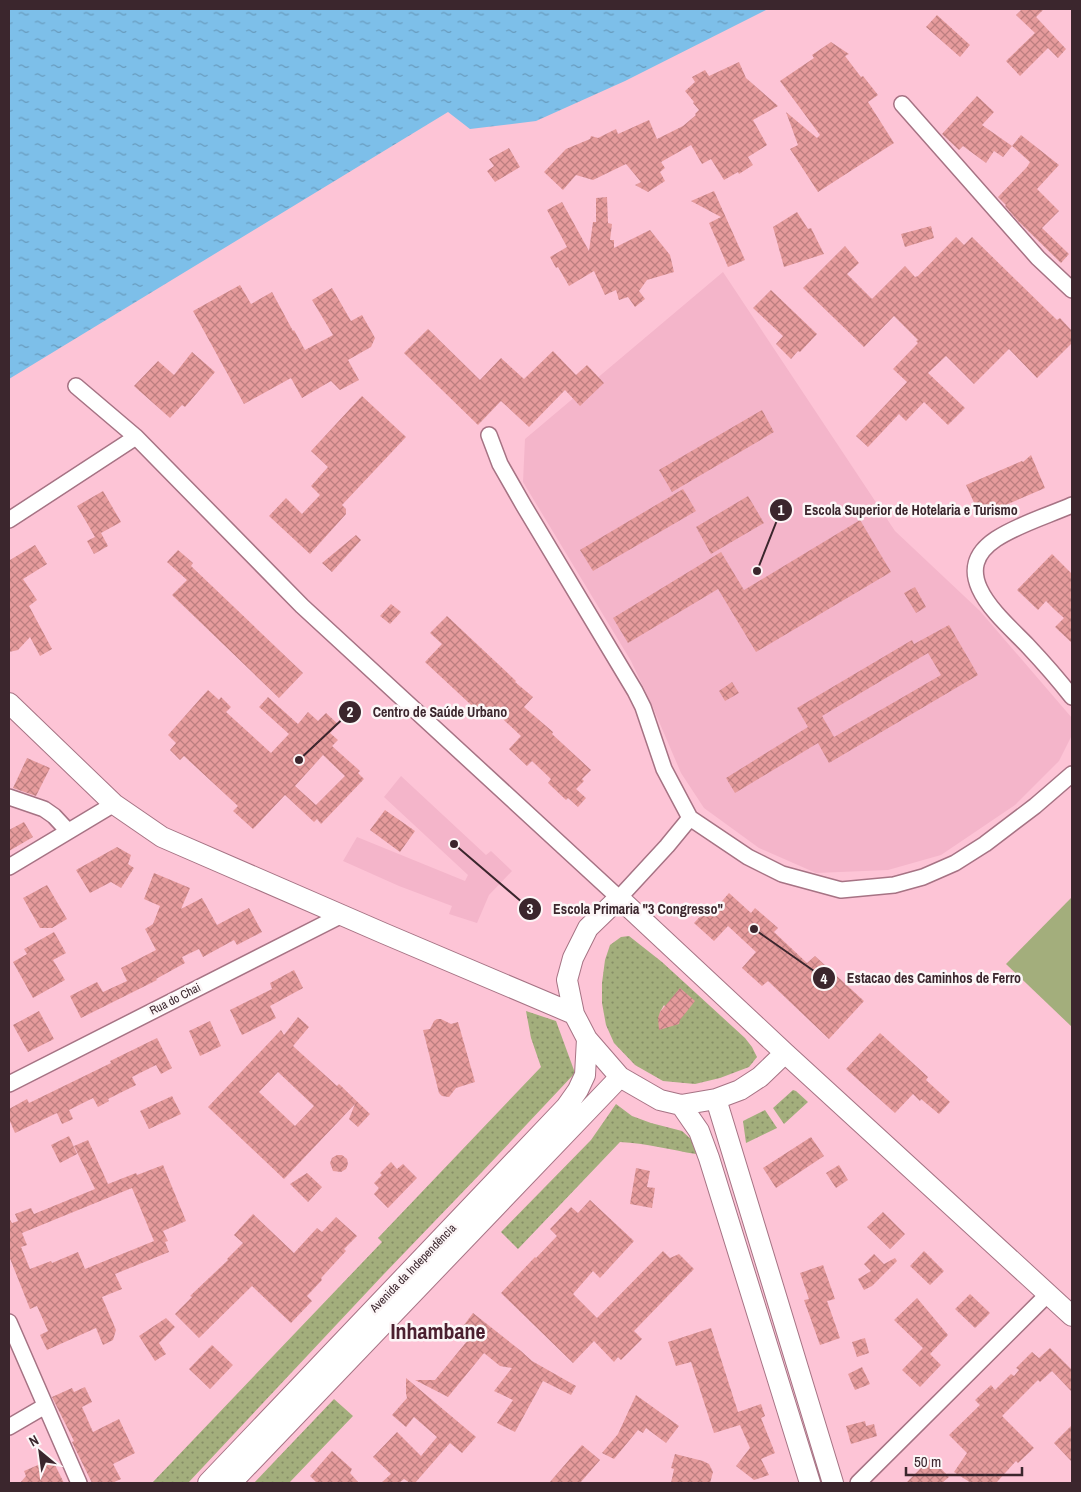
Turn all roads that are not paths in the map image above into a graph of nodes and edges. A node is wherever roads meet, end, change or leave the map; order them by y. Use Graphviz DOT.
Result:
graph roads {
  1 [pos="902,104"];
  2 [pos="1072,290"];
  3 [pos="76,386"];
  4 [pos="489,435"];
  5 [pos="136,437"];
  6 [pos="1072,505"];
  7 [pos="9,520"];
  8 [pos="1072,697"];
  9 [pos="9,703"];
  10 [pos="1072,774"];
  11 [pos="9,798"];
  12 [pos="114,804"];
  13 [pos="690,818"];
  14 [pos="68,831"];
  15 [pos="9,867"];
  16 [pos="619,898"];
  17 [pos="342,915"];
  18 [pos="574,1014"];
  19 [pos="587,1039"];
  20 [pos="785,1053"];
  21 [pos="620,1076"];
  22 [pos="9,1084"];
  23 [pos="716,1099"];
  24 [pos="681,1104"];
  25 [pos="1048,1294"];
  26 [pos="1072,1316"];
  27 [pos="9,1322"];
  28 [pos="45,1406"];
  29 [pos="9,1427"];
  30 [pos="79,1483"];
  31 [pos="208,1483"];
  32 [pos="231,1483"];
  33 [pos="810,1483"];
  34 [pos="833,1483"];
  35 [pos="858,1483"];
  1 -- 2 [label="street"];
  3 -- 5 [label="street"];
  4 -- 13 [label="street"];
  5 -- 7 [label="street"];
  5 -- 16 [label="street"];
  6 -- 8 [label="street"];
  9 -- 12 [label="main road"];
  10 -- 13 [label="street"];
  11 -- 14 [label="street"];
  12 -- 14 [label="street"];
  12 -- 17 [label="main road"];
  13 -- 16 [label="street"];
  14 -- 15 [label="street"];
  16 -- 18 [label="main road"];
  16 -- 20 [label="main road"];
  17 -- 18 [label="main road"];
  17 -- 22 [label="street, Rua do Chai"];
  18 -- 19 [label="main road"];
  19 -- 21 [label="main road"];
  19 -- 31 [label="main road, Avenida da Independência"];
  20 -- 23 [label="main road"];
  20 -- 25 [label="main road"];
  21 -- 24 [label="main road"];
  21 -- 32 [label="main road, Avenida da Independência"];
  23 -- 24 [label="main road"];
  23 -- 34 [label="main road"];
  24 -- 33 [label="main road"];
  25 -- 26 [label="main road"];
  25 -- 35 [label="street"];
  27 -- 28 [label="street"];
  28 -- 29 [label="street"];
  28 -- 30 [label="street"];
}
